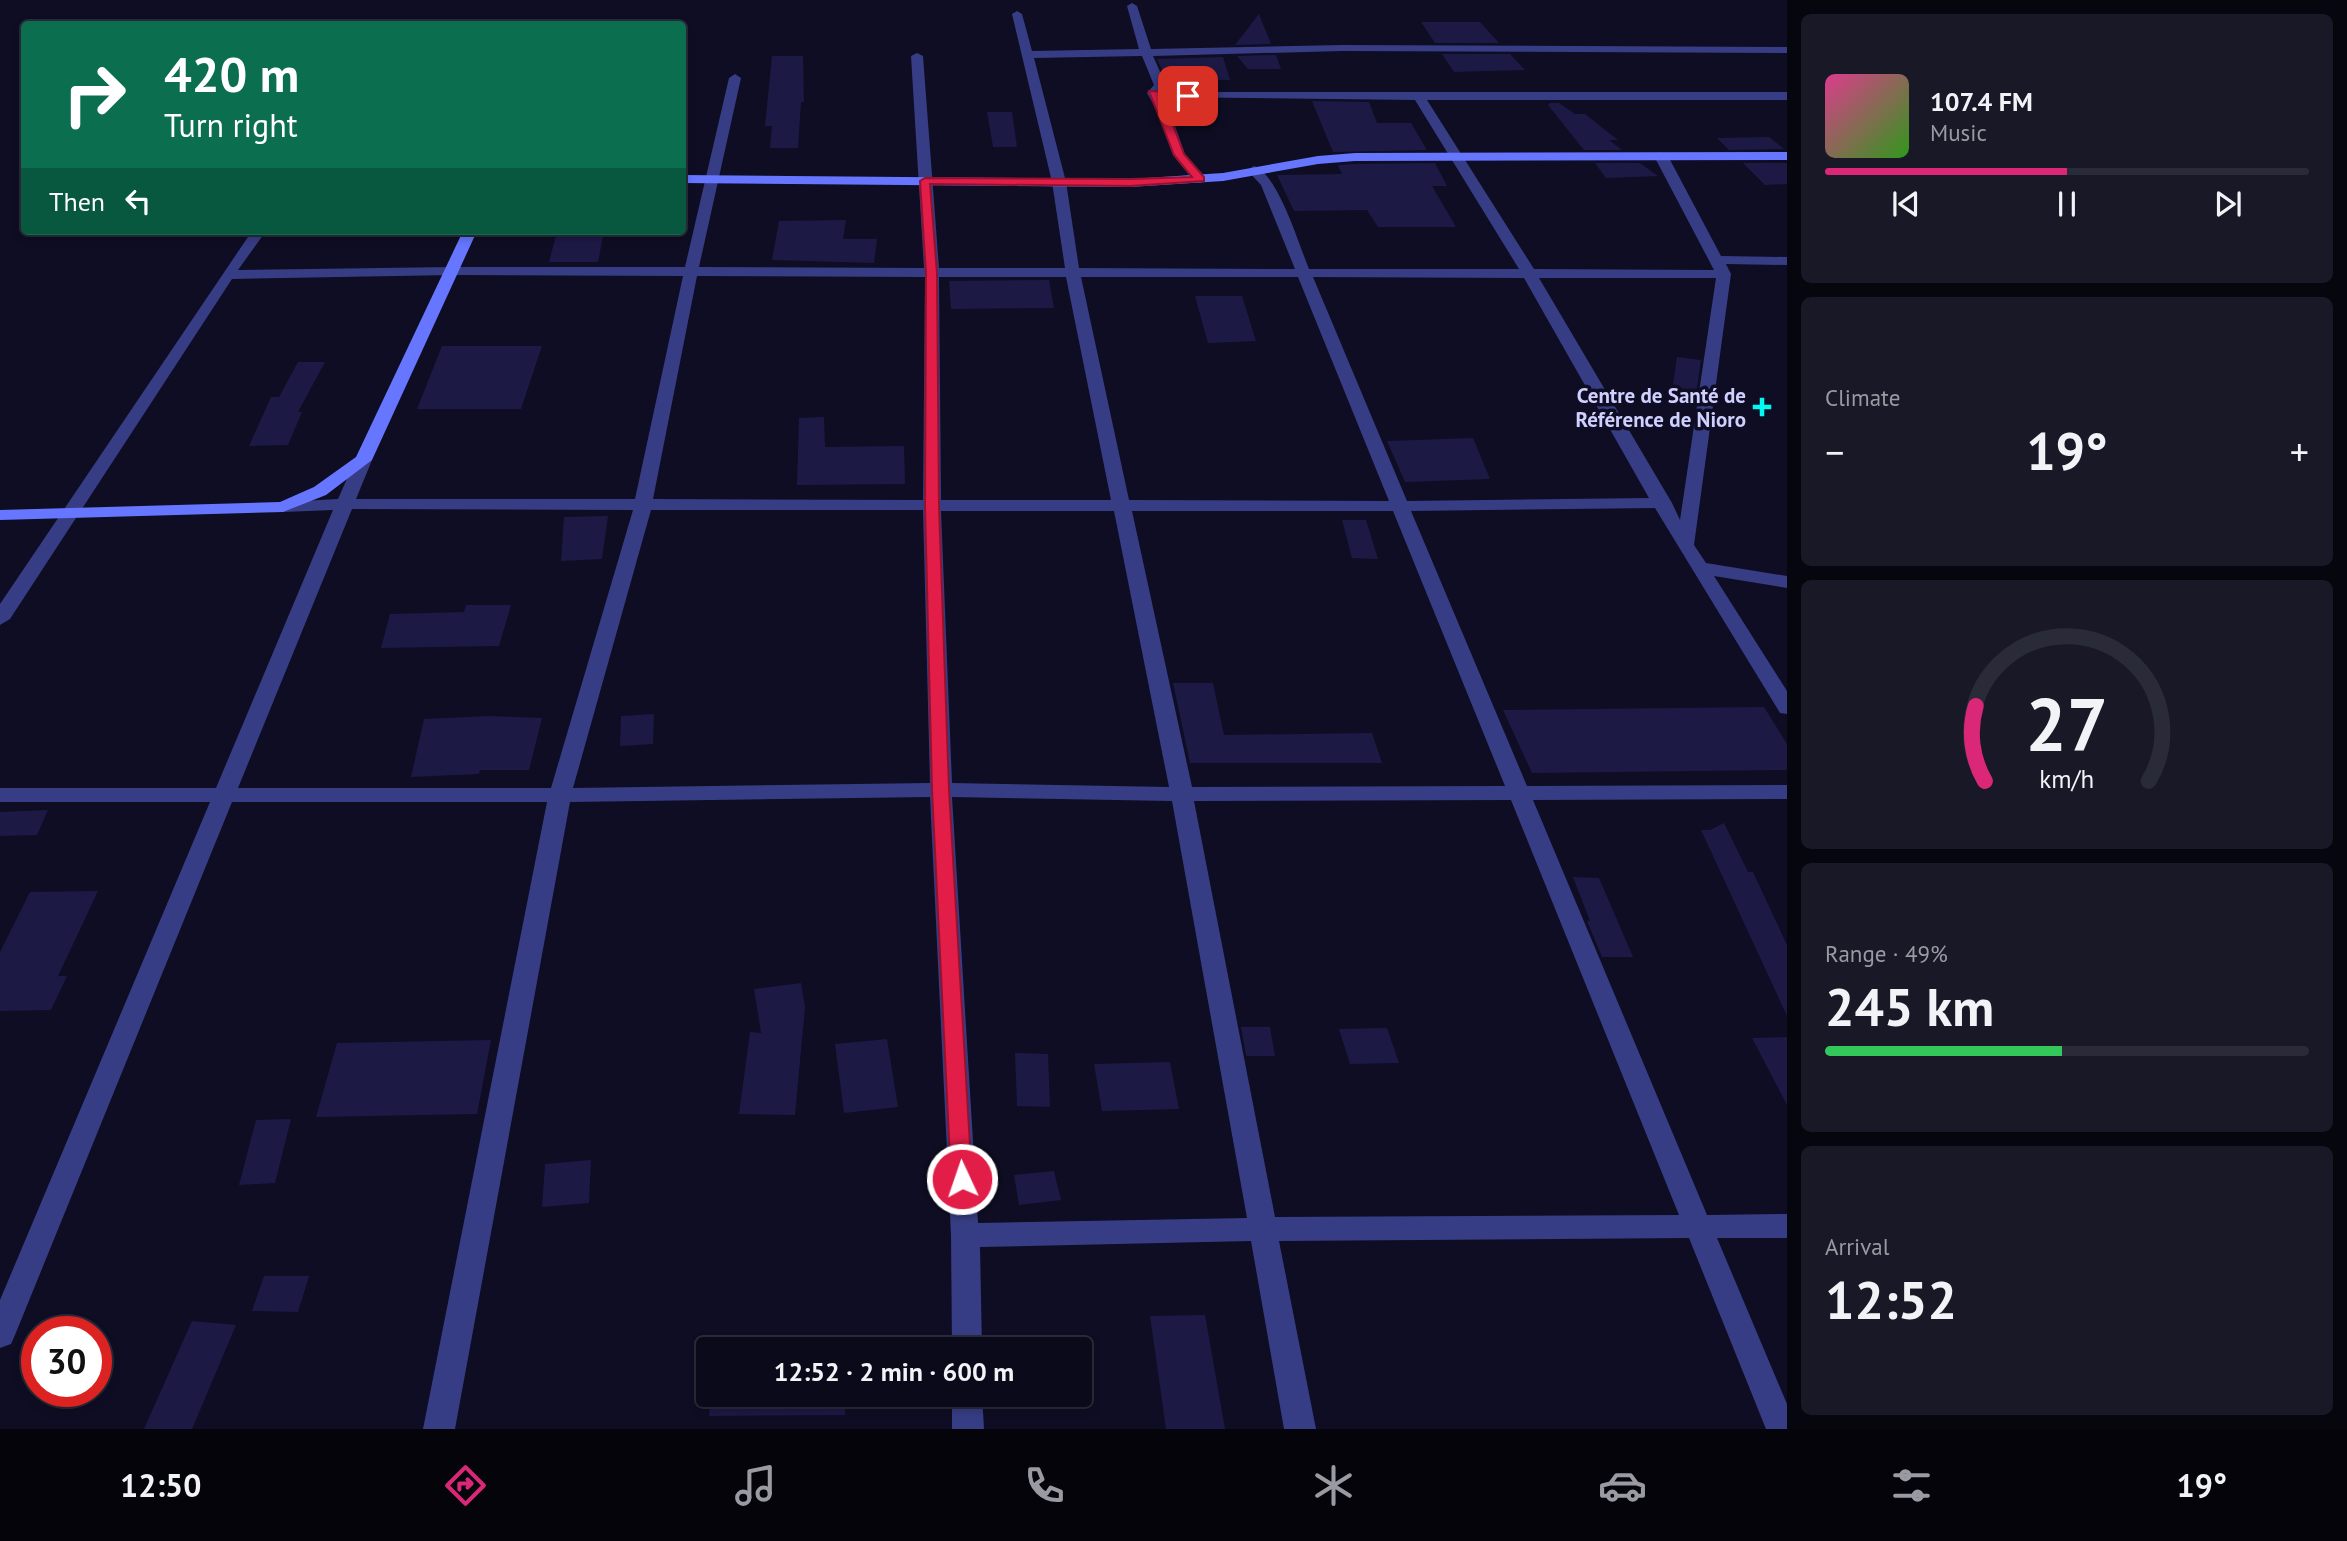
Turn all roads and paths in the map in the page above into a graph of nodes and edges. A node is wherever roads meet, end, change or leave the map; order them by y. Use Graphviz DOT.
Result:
graph roads {
  1 [pos="1132,6"];
  2 [pos="1017,14"];
  3 [pos="1787,50"];
  4 [pos="1146,52"];
  5 [pos="1027,55"];
  6 [pos="917,56"];
  7 [pos="735,78"];
  8 [pos="1153,93"];
  9 [pos="1787,96"];
  10 [pos="1419,97"];
  11 [pos="1661,156"];
  12 [pos="1787,156"];
  13 [pos="1457,157"];
  14 [pos="1254,170"];
  15 [pos="686,179"];
  16 [pos="710,179"];
  17 [pos="1200,179"];
  18 [pos="925,181"];
  19 [pos="1059,182"];
  20 [pos="256,235"];
  21 [pos="468,235"];
  22 [pos="1787,261"];
  23 [pos="1721,267"];
  24 [pos="452,271"];
  25 [pos="693,272"];
  26 [pos="932,273"];
  27 [pos="1073,274"];
  28 [pos="1304,274"];
  29 [pos="227,275"];
  30 [pos="1530,275"];
  31 [pos="363,460"];
  32 [pos="1663,503"];
  33 [pos="343,505"];
  34 [pos="643,506"];
  35 [pos="932,506"];
  36 [pos="1123,506"];
  37 [pos="1400,506"];
  38 [pos="283,507"];
  39 [pos="68,514"];
  40 [pos="0,515"];
  41 [pos="1685,545"];
  42 [pos="1700,568"];
  43 [pos="1787,582"];
  44 [pos="0,619"];
  45 [pos="1787,708"];
  46 [pos="941,790"];
  47 [pos="1787,792"];
  48 [pos="1519,793"];
  49 [pos="1182,794"];
  50 [pos="0,795"];
  51 [pos="222,795"];
  52 [pos="560,795"];
  53 [pos="1698,1226"];
  54 [pos="1787,1226"];
  55 [pos="1263,1229"];
  56 [pos="965,1235"];
  57 [pos="0,1335"];
  58 [pos="967,1337"];
  59 [pos="967,1407"];
  60 [pos="439,1429"];
  61 [pos="968,1429"];
  62 [pos="1300,1429"];
  63 [pos="1782,1429"];
  1 -- 4 [label="street"];
  2 -- 5 [label="street"];
  3 -- 4 [label="street"];
  4 -- 5 [label="street"];
  4 -- 8 [label="street"];
  5 -- 19 [label="street"];
  6 -- 18 [label="street"];
  7 -- 16 [label="street"];
  8 -- 10 [label="street"];
  8 -- 17 [label="street"];
  9 -- 10 [label="street"];
  10 -- 13 [label="street"];
  11 -- 12 [label="street"];
  11 -- 13 [label="street"];
  11 -- 23 [label="street"];
  13 -- 14 [label="street"];
  13 -- 30 [label="street"];
  14 -- 17 [label="street"];
  14 -- 28 [label="street"];
  15 -- 16 [label="street"];
  16 -- 18 [label="street"];
  16 -- 25 [label="street"];
  17 -- 19 [label="street"];
  18 -- 19 [label="street"];
  18 -- 26 [label="street"];
  19 -- 27 [label="street"];
  20 -- 29 [label="street"];
  21 -- 24 [label="street"];
  22 -- 23 [label="street"];
  23 -- 30 [label="street"];
  23 -- 41 [label="street"];
  24 -- 25 [label="street"];
  24 -- 29 [label="street"];
  24 -- 31 [label="street"];
  25 -- 26 [label="street"];
  25 -- 34 [label="street"];
  26 -- 27 [label="street"];
  26 -- 35 [label="street"];
  27 -- 28 [label="street"];
  27 -- 36 [label="street"];
  28 -- 30 [label="street"];
  28 -- 37 [label="street"];
  29 -- 39 [label="street"];
  30 -- 32 [label="street"];
  31 -- 33 [label="street"];
  31 -- 38 [label="street"];
  32 -- 37 [label="street"];
  32 -- 41 [label="street"];
  33 -- 34 [label="street"];
  33 -- 38 [label="street"];
  33 -- 51 [label="street"];
  34 -- 35 [label="street"];
  34 -- 52 [label="street"];
  35 -- 36 [label="street"];
  35 -- 46 [label="street"];
  36 -- 37 [label="street"];
  36 -- 49 [label="street"];
  37 -- 48 [label="street"];
  38 -- 39 [label="street"];
  39 -- 40 [label="street"];
  39 -- 44 [label="street"];
  41 -- 42 [label="street"];
  42 -- 43 [label="street"];
  42 -- 45 [label="street"];
  46 -- 49 [label="street"];
  46 -- 52 [label="street"];
  46 -- 56 [label="street"];
  47 -- 48 [label="street"];
  48 -- 49 [label="street"];
  48 -- 53 [label="street"];
  49 -- 55 [label="street"];
  50 -- 51 [label="street"];
  51 -- 52 [label="street"];
  51 -- 57 [label="street"];
  52 -- 60 [label="street"];
  53 -- 54 [label="street"];
  53 -- 55 [label="street"];
  53 -- 63 [label="street"];
  55 -- 56 [label="street"];
  55 -- 62 [label="street"];
  56 -- 58 [label="street"];
  59 -- 61 [label="street"];
}
